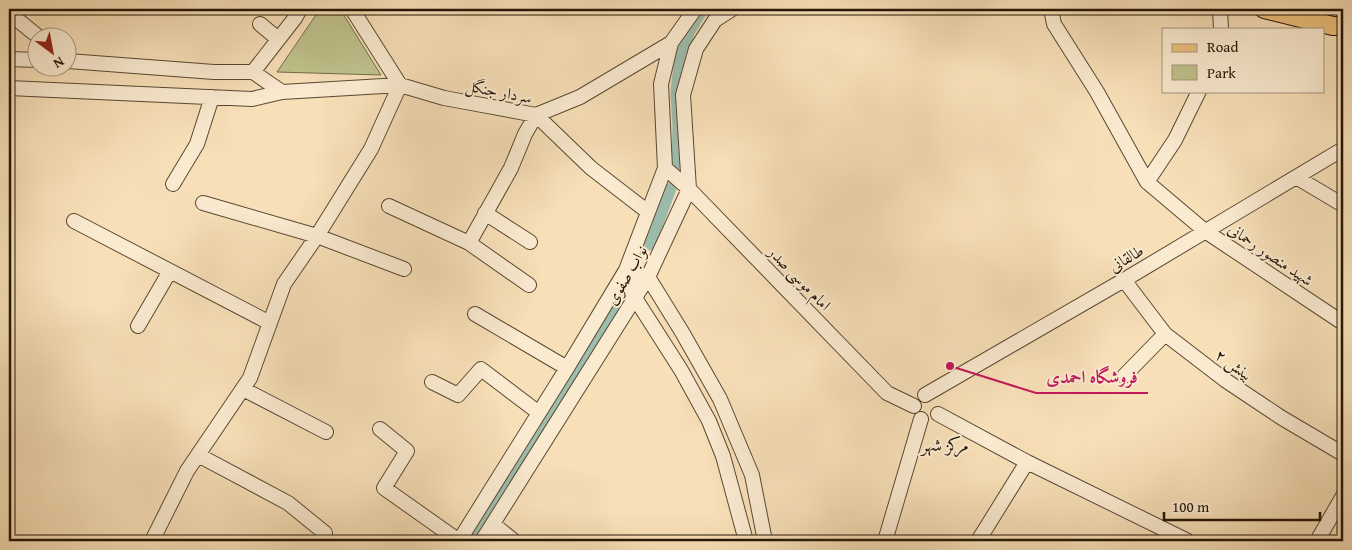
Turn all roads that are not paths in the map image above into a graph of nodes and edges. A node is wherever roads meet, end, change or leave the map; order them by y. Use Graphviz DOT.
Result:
graph roads {
  1 [pos="352,9"];
  2 [pos="695,9"];
  3 [pos="732,9"];
  4 [pos="1051,9"];
  5 [pos="1220,9"];
  6 [pos="1264,9"];
  7 [pos="294,11"];
  8 [pos="12,13"];
  9 [pos="260,24"];
  10 [pos="1343,26"];
  11 [pos="29,28"];
  12 [pos="1221,28"];
  13 [pos="278,39"];
  14 [pos="672,43"];
  15 [pos="9,59"];
  16 [pos="28,60"];
  17 [pos="78,62"];
  18 [pos="253,72"];
  19 [pos="400,85"];
  20 [pos="9,88"];
  21 [pos="282,92"];
  22 [pos="1199,92"];
  23 [pos="212,97"];
  24 [pos="536,115"];
  25 [pos="1343,149"];
  26 [pos="666,168"];
  27 [pos="1296,177"];
  28 [pos="1148,182"];
  29 [pos="173,184"];
  30 [pos="689,189"];
  31 [pos="203,203"];
  32 [pos="1343,205"];
  33 [pos="389,206"];
  34 [pos="648,212"];
  35 [pos="485,213"];
  36 [pos="74,221"];
  37 [pos="1205,231"];
  38 [pos="317,236"];
  39 [pos="530,242"];
  40 [pos="469,243"];
  41 [pos="404,269"];
  42 [pos="626,270"];
  43 [pos="170,271"];
  44 [pos="648,277"];
  45 [pos="1124,280"];
  46 [pos="530,285"];
  47 [pos="635,298"];
  48 [pos="475,314"];
  49 [pos="270,322"];
  50 [pos="1343,323"];
  51 [pos="138,326"];
  52 [pos="1164,334"];
  53 [pos="567,368"];
  54 [pos="1124,376"];
  55 [pos="432,382"];
  56 [pos="243,389"];
  57 [pos="925,396"];
  58 [pos="914,406"];
  59 [pos="539,413"];
  60 [pos="938,414"];
  61 [pos="921,419"];
  62 [pos="380,429"];
  63 [pos="326,432"];
  64 [pos="1343,454"];
  65 [pos="198,455"];
  66 [pos="1027,462"];
  67 [pos="1343,496"];
  68 [pos="493,524"];
  69 [pos="325,532"];
  70 [pos="152,541"];
  71 [pos="459,541"];
  72 [pos="482,541"];
  73 [pos="514,541"];
  74 [pos="746,541"];
  75 [pos="765,541"];
  76 [pos="886,541"];
  77 [pos="978,541"];
  78 [pos="1188,541"];
  79 [pos="1317,541"];
  1 -- 19 [label="street"];
  2 -- 14 [label="street, نواب صفوی"];
  3 -- 30 [label="street, نواب صفوی"];
  4 -- 28 [label="street, شهید منصور رحمانی"];
  5 -- 12 [label="street"];
  6 -- 10 [label="main road"];
  7 -- 13 [label="street"];
  8 -- 11 [label="street"];
  9 -- 13 [label="street"];
  13 -- 18 [label="street"];
  14 -- 24 [label="street"];
  14 -- 26 [label="street, نواب صفوی"];
  15 -- 16 [label="street"];
  17 -- 18 [label="street"];
  18 -- 21 [label="street"];
  19 -- 21 [label="street, سردار جنگل"];
  19 -- 24 [label="street, سردار جنگل"];
  19 -- 38 [label="street"];
  20 -- 23 [label="street, سردار جنگل"];
  21 -- 23 [label="street, سردار جنگل"];
  22 -- 28 [label="street"];
  23 -- 29 [label="street"];
  24 -- 34 [label="street, سردار جنگل"];
  24 -- 35 [label="street"];
  25 -- 27 [label="street, طالقانی"];
  26 -- 30 [label="street, امام موسی صدر"];
  26 -- 34 [label="street, نواب صفوی"];
  27 -- 32 [label="street"];
  27 -- 37 [label="street, طالقانی"];
  28 -- 37 [label="street, شهید منصور رحمانی"];
  30 -- 44 [label="street, نواب صفوی"];
  30 -- 58 [label="street, امام موسی صدر"];
  31 -- 38 [label="street"];
  33 -- 40 [label="street"];
  34 -- 42 [label="street, نواب صفوی"];
  35 -- 39 [label="street"];
  35 -- 40 [label="street"];
  36 -- 43 [label="street"];
  37 -- 45 [label="street, طالقانی"];
  37 -- 50 [label="street, شهید منصور رحمانی"];
  38 -- 41 [label="street"];
  38 -- 49 [label="street"];
  40 -- 46 [label="street"];
  42 -- 44 [label="street"];
  42 -- 47 [label="street"];
  42 -- 53 [label="street, نواب صفوی"];
  43 -- 49 [label="street"];
  43 -- 51 [label="street"];
  44 -- 47 [label="street, نواب صفوی"];
  44 -- 75 [label="street"];
  45 -- 52 [label="street, بینش ۲"];
  45 -- 57 [label="street, طالقانی"];
  47 -- 68 [label="street, نواب صفوی"];
  47 -- 74 [label="street"];
  48 -- 53 [label="street"];
  49 -- 56 [label="street"];
  52 -- 54 [label="street"];
  52 -- 64 [label="street, بینش ۲"];
  53 -- 59 [label="street, نواب صفوی"];
  55 -- 59 [label="street"];
  56 -- 63 [label="street"];
  56 -- 65 [label="street"];
  57 -- 58 [label="street"];
  57 -- 60 [label="street"];
  58 -- 61 [label="street"];
  59 -- 71 [label="street, نواب صفوی"];
  60 -- 61 [label="street"];
  60 -- 66 [label="street"];
  61 -- 76 [label="street"];
  62 -- 71 [label="street"];
  65 -- 69 [label="street"];
  65 -- 70 [label="street"];
  66 -- 77 [label="street"];
  66 -- 78 [label="street"];
  67 -- 79 [label="street"];
  68 -- 72 [label="street, نواب صفوی"];
  68 -- 73 [label="street"];
}
